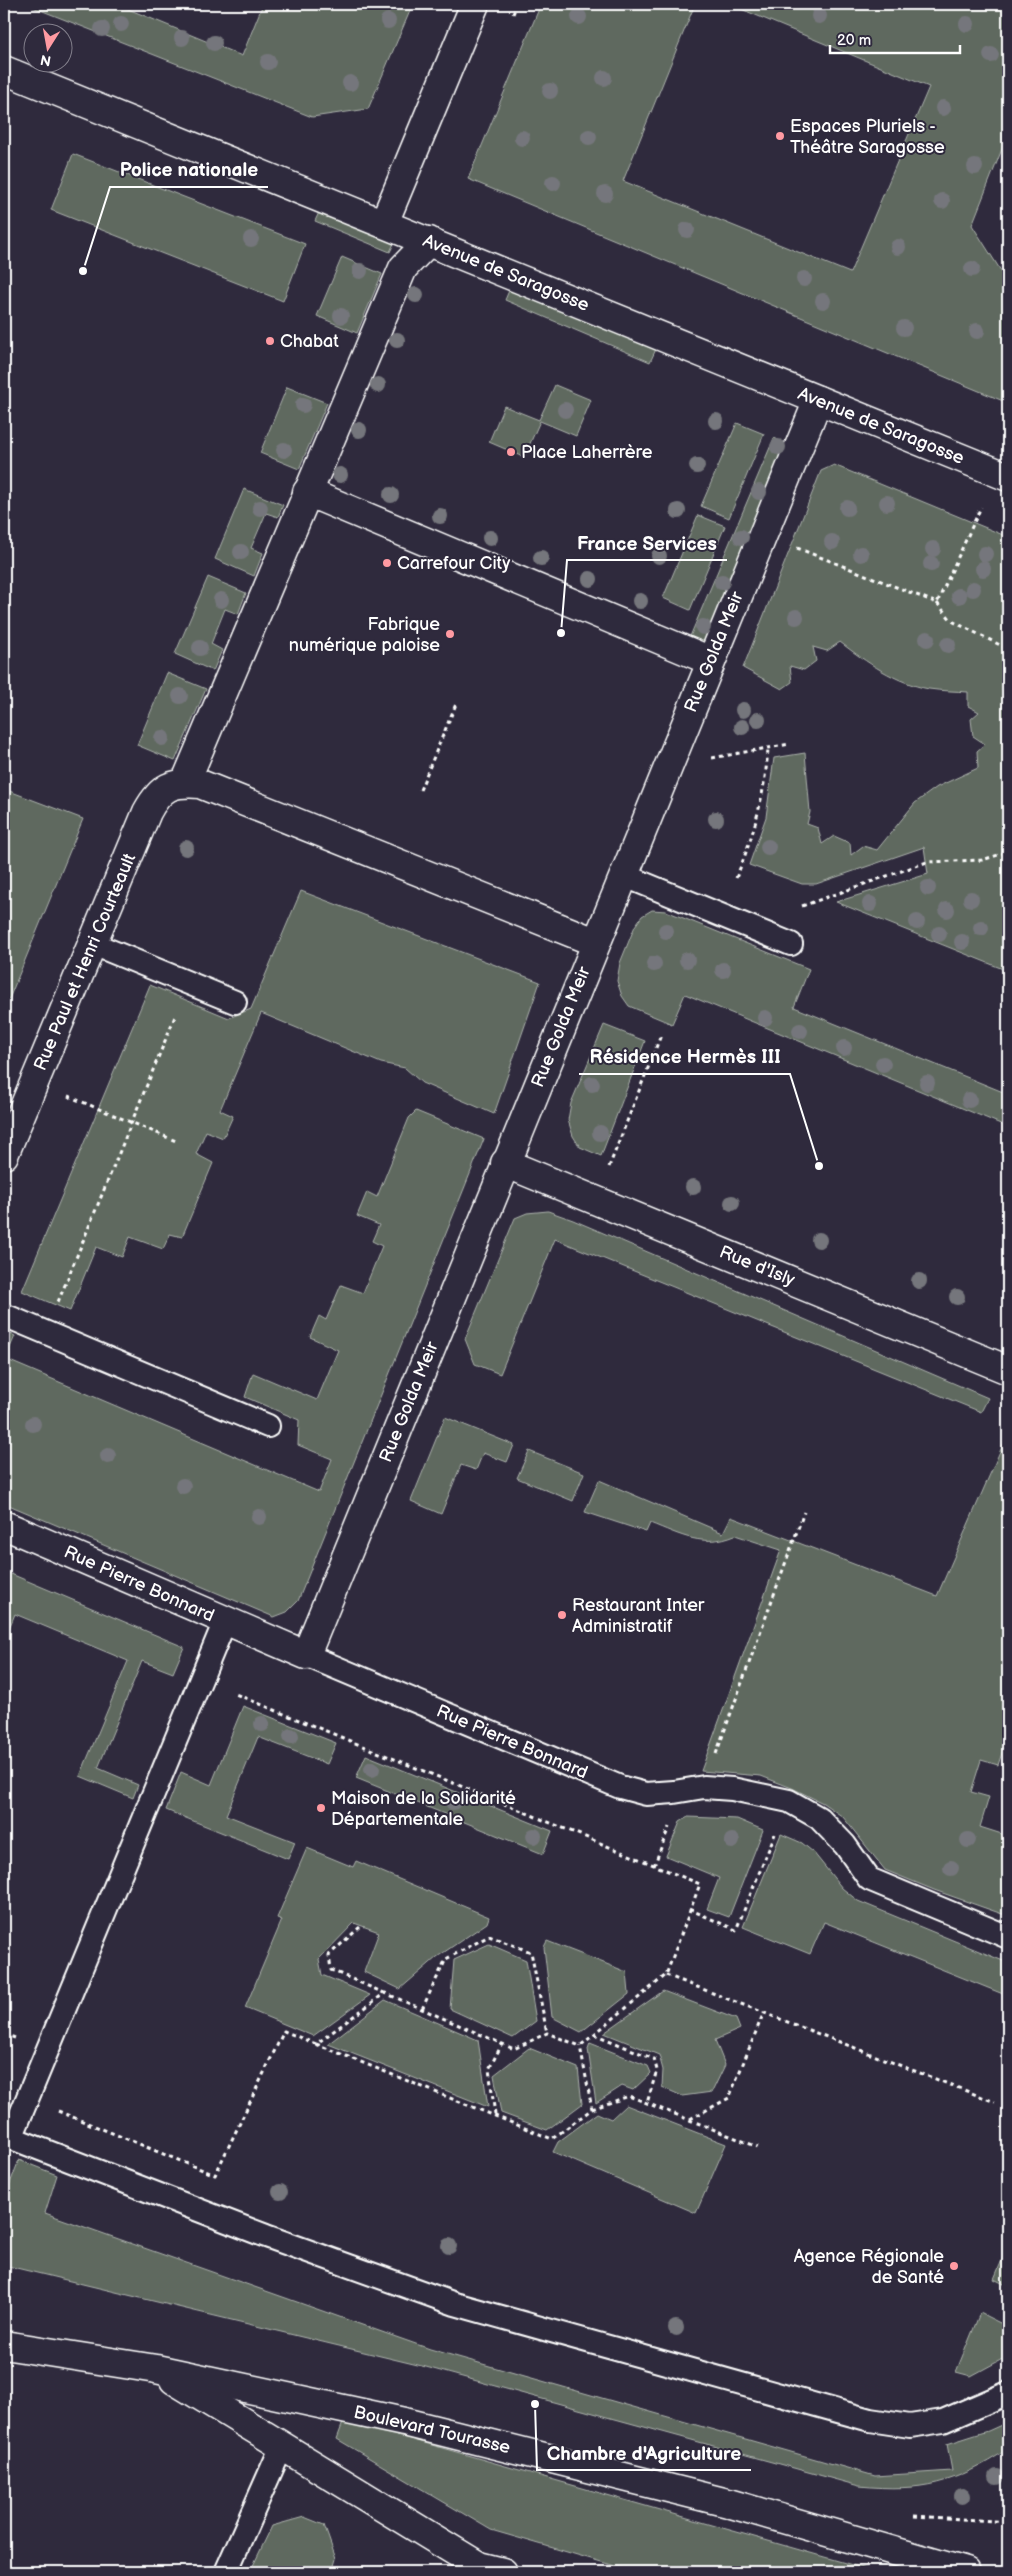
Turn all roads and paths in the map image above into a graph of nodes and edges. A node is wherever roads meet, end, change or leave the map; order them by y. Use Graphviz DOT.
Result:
graph roads {
  1 [pos="475,4"];
  2 [pos="4,70"];
  3 [pos="384,223"];
  4 [pos="429,241"];
  5 [pos="818,400"];
  6 [pos="1007,473"];
  7 [pos="307,492"];
  8 [pos="981,507"];
  9 [pos="762,534"];
  10 [pos="937,603"];
  11 [pos="1008,649"];
  12 [pos="710,661"];
  13 [pos="456,704"];
  14 [pos="790,744"];
  15 [pos="768,748"];
  16 [pos="667,767"];
  17 [pos="183,783"];
  18 [pos="420,790"];
  19 [pos="1008,852"];
  20 [pos="623,875"];
  21 [pos="736,878"];
  22 [pos="802,906"];
  23 [pos="595,942"];
  24 [pos="91,943"];
  25 [pos="791,944"];
  26 [pos="189,983"];
  27 [pos="235,1002"];
  28 [pos="661,1035"];
  29 [pos="35,1082"];
  30 [pos="132,1123"];
  31 [pos="176,1141"];
  32 [pos="4,1155"];
  33 [pos="506,1163"];
  34 [pos="596,1200"];
  35 [pos="4,1315"];
  36 [pos="45,1332"];
  37 [pos="1008,1370"];
  38 [pos="268,1426"];
  39 [pos="804,1512"];
  40 [pos="4,1525"];
  41 [pos="226,1621"];
  42 [pos="306,1654"];
  43 [pos="201,1680"];
  44 [pos="704,1787"];
  45 [pos="789,1801"];
  46 [pos="689,1909"];
  47 [pos="360,1927"];
  48 [pos="1008,1936"];
  49 [pos="666,1975"];
  50 [pos="385,1993"];
  51 [pos="422,2009"];
  52 [pos="764,2012"];
  53 [pos="546,2033"];
  54 [pos="594,2034"];
  55 [pos="316,2044"];
  56 [pos="502,2044"];
  57 [pos="580,2046"];
  58 [pos="27,2098"];
  59 [pos="995,2102"];
  60 [pos="647,2103"];
  61 [pos="592,2109"];
  62 [pos="495,2115"];
  63 [pos="689,2119"];
  64 [pos="7,2136"];
  65 [pos="758,2147"];
  66 [pos="4,2345"];
  67 [pos="156,2369"];
  68 [pos="1008,2393"];
  69 [pos="282,2446"];
  70 [pos="986,2520"];
  71 [pos="1008,2522"];
  72 [pos="1008,2554"];
  73 [pos="226,2572"];
  74 [pos="503,2572"];
  75 [pos="966,2572"];
  76 [pos="1003,2572"];
  1 -- 3 [label="street"];
  2 -- 3 [label="street, Avenue de Saragosse"];
  3 -- 4 [label="street, Avenue de Saragosse"];
  4 -- 5 [label="street, Avenue de Saragosse"];
  4 -- 7 [label="street"];
  5 -- 6 [label="street, Avenue de Saragosse"];
  5 -- 9 [label="street, Rue Golda Meir"];
  7 -- 12 [label="street"];
  7 -- 17 [label="street"];
  8 -- 10 [label="path"];
  9 -- 10 [label="path"];
  9 -- 12 [label="street, Rue Golda Meir"];
  10 -- 11 [label="path"];
  12 -- 16 [label="street, Rue Golda Meir"];
  13 -- 18 [label="path"];
  14 -- 15 [label="path"];
  15 -- 16 [label="path"];
  15 -- 21 [label="path"];
  16 -- 20 [label="street, Rue Golda Meir"];
  17 -- 23 [label="street"];
  17 -- 24 [label="street, Rue Paul et Henri Courteault"];
  19 -- 22 [label="path"];
  20 -- 23 [label="street, Rue Golda Meir"];
  20 -- 25 [label="lane"];
  23 -- 33 [label="street, Rue Golda Meir"];
  24 -- 26 [label="lane"];
  24 -- 29 [label="street, Rue Paul et Henri Courteault"];
  26 -- 27 [label="lane"];
  26 -- 30 [label="path"];
  28 -- 34 [label="path"];
  29 -- 30 [label="path"];
  29 -- 32 [label="street, Rue Paul et Henri Courteault"];
  30 -- 31 [label="path"];
  30 -- 36 [label="path"];
  33 -- 34 [label="street, Rue d'Isly"];
  33 -- 42 [label="street, Rue Golda Meir"];
  34 -- 37 [label="street, Rue d'Isly"];
  35 -- 36 [label="lane"];
  36 -- 38 [label="lane"];
  39 -- 44 [label="path"];
  40 -- 41 [label="street, Rue Pierre Bonnard"];
  41 -- 42 [label="street, Rue Pierre Bonnard"];
  41 -- 43 [label="lane"];
  42 -- 44 [label="lane, Rue Pierre Bonnard"];
  43 -- 46 [label="path"];
  43 -- 58 [label="lane"];
  44 -- 45 [label="lane, Rue Pierre Bonnard"];
  45 -- 46 [label="path"];
  45 -- 48 [label="lane, Rue Pierre Bonnard"];
  46 -- 49 [label="path"];
  47 -- 50 [label="path"];
  49 -- 52 [label="path"];
  49 -- 54 [label="path"];
  50 -- 51 [label="path"];
  50 -- 55 [label="path"];
  51 -- 53 [label="path"];
  51 -- 56 [label="path"];
  52 -- 59 [label="path"];
  52 -- 63 [label="path"];
  53 -- 56 [label="path"];
  53 -- 57 [label="path"];
  54 -- 57 [label="path"];
  54 -- 60 [label="path"];
  55 -- 58 [label="path"];
  55 -- 62 [label="path"];
  56 -- 62 [label="path"];
  57 -- 61 [label="path"];
  58 -- 64 [label="lane"];
  60 -- 61 [label="path"];
  60 -- 63 [label="path"];
  61 -- 62 [label="path"];
  63 -- 65 [label="path"];
  64 -- 68 [label="lane"];
  66 -- 67 [label="street, Boulevard Tourasse"];
  67 -- 69 [label="street, Boulevard Tourasse"];
  67 -- 75 [label="street, Boulevard Tourasse"];
  69 -- 73 [label="lane"];
  69 -- 74 [label="street, Boulevard Tourasse"];
  70 -- 71 [label="path"];
  72 -- 76 [label="path"];
}
